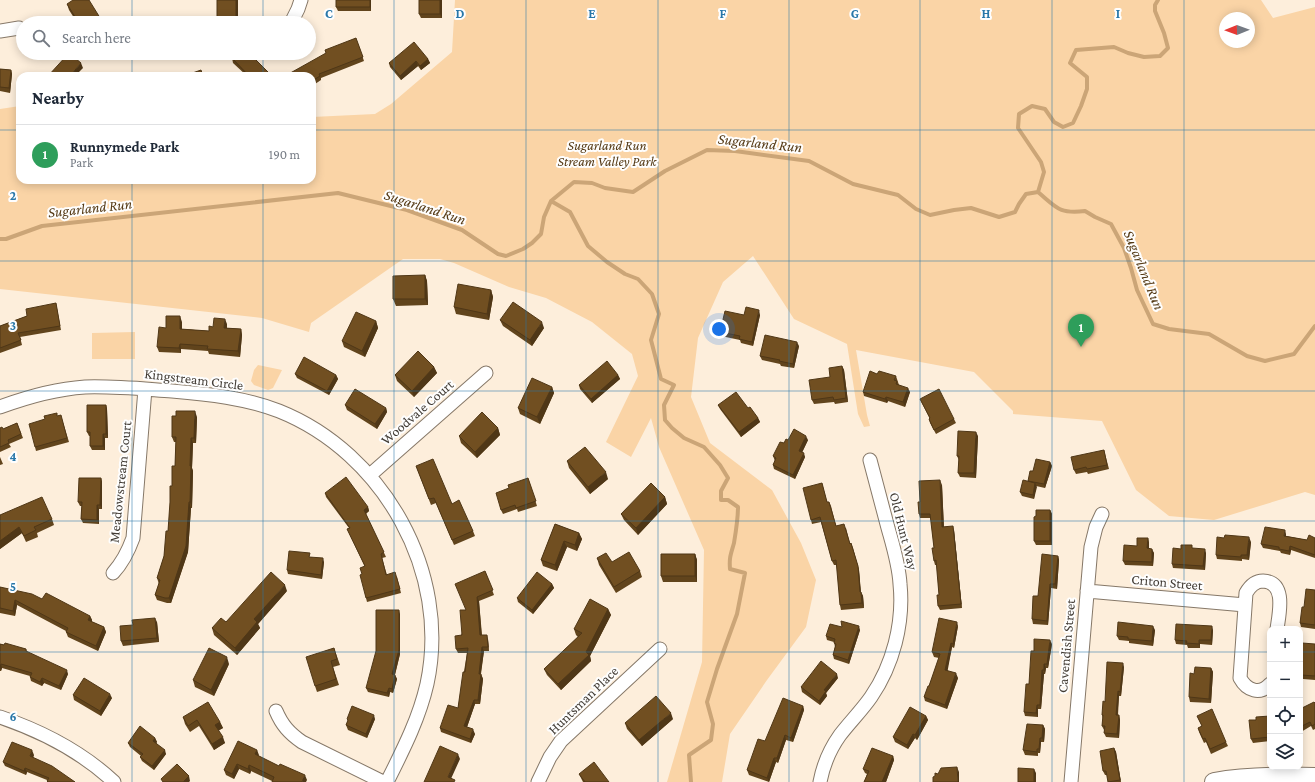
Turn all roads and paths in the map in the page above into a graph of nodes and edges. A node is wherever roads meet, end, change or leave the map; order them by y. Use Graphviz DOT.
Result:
graph roads {
  1 [pos="301,0"];
  2 [pos="294,16"];
  3 [pos="16,28"];
  4 [pos="0,31"];
  5 [pos="486,373"];
  6 [pos="145,389"];
  7 [pos="0,408"];
  8 [pos="870,460"];
  9 [pos="370,475"];
  10 [pos="1102,514"];
  11 [pos="113,573"];
  12 [pos="1087,591"];
  13 [pos="1245,605"];
  14 [pos="1277,626"];
  15 [pos="660,649"];
  16 [pos="1267,687"];
  17 [pos="276,711"];
  18 [pos="0,716"];
  19 [pos="1315,777"];
  20 [pos="114,782"];
  21 [pos="383,782"];
  22 [pos="387,782"];
  23 [pos="538,782"];
  24 [pos="820,782"];
  25 [pos="1071,782"];
  26 [pos="1214,782"];
  1 -- 2 [label="street"];
  3 -- 4 [label="street"];
  5 -- 9 [label="street, Woodvale Court"];
  6 -- 7 [label="street, Kingstream Circle"];
  6 -- 9 [label="street, Kingstream Circle"];
  6 -- 11 [label="street, Meadowstream Court"];
  8 -- 24 [label="street, Old Hunt Way"];
  9 -- 22 [label="street, Kingstream Circle"];
  10 -- 12 [label="street, Cavendish Street"];
  12 -- 13 [label="street, Criton Street"];
  12 -- 25 [label="street, Cavendish Street"];
  13 -- 14 [label="street"];
  13 -- 16 [label="street"];
  15 -- 23 [label="street, Huntsman Place"];
  17 -- 21 [label="street"];
  18 -- 20 [label="street"];
  19 -- 26 [label="main road"];
}
